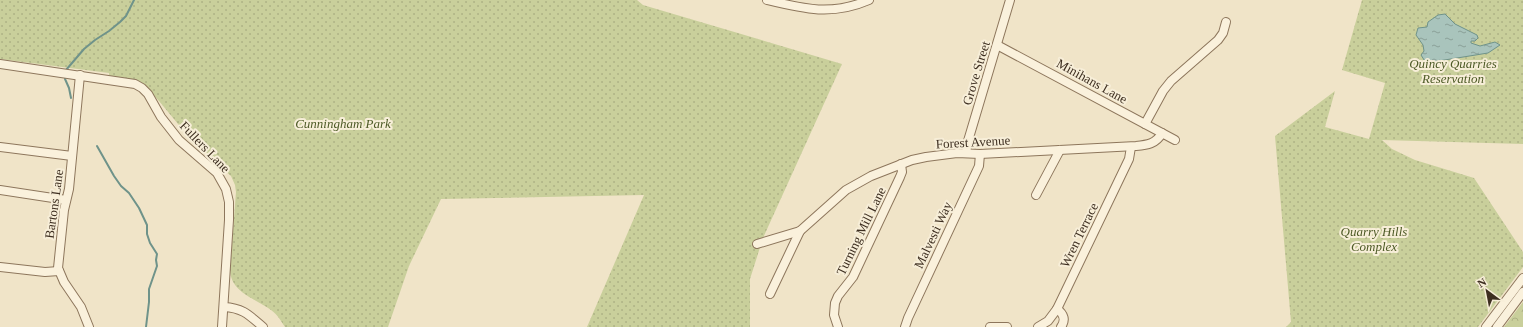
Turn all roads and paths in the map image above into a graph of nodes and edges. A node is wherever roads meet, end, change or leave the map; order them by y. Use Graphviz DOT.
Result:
graph roads {
  1 [pos="767,0"];
  2 [pos="869,0"];
  3 [pos="1010,0"];
  4 [pos="1226,22"];
  5 [pos="997,45"];
  6 [pos="0,64"];
  7 [pos="80,75"];
  8 [pos="1145,124"];
  9 [pos="1162,134"];
  10 [pos="1175,140"];
  11 [pos="0,146"];
  12 [pos="1131,147"];
  13 [pos="1060,150"];
  14 [pos="966,153"];
  15 [pos="980,154"];
  16 [pos="72,156"];
  17 [pos="901,164"];
  18 [pos="0,190"];
  19 [pos="1036,196"];
  20 [pos="66,200"];
  21 [pos="820,203"];
  22 [pos="814,218"];
  23 [pos="800,231"];
  24 [pos="757,244"];
  25 [pos="0,269"];
  26 [pos="59,271"];
  27 [pos="1523,278"];
  28 [pos="1523,292"];
  29 [pos="770,294"];
  30 [pos="224,307"];
  31 [pos="1057,309"];
  32 [pos="1044,326"];
  33 [pos="89,327"];
  34 [pos="222,327"];
  35 [pos="263,327"];
  36 [pos="838,327"];
  37 [pos="905,327"];
  38 [pos="990,327"];
  39 [pos="1007,327"];
  40 [pos="1061,327"];
  41 [pos="1486,327"];
  42 [pos="1497,327"];
  1 -- 2 [label="street"];
  3 -- 5 [label="street, Grove Street"];
  4 -- 8 [label="street"];
  5 -- 8 [label="street, Minihans Lane"];
  5 -- 14 [label="street, Grove Street"];
  6 -- 7 [label="street, Fullers Lane"];
  7 -- 16 [label="street, Bartons Lane"];
  7 -- 30 [label="street, Fullers Lane"];
  8 -- 9 [label="street, Minihans Lane"];
  9 -- 10 [label="street, Minihans Lane"];
  9 -- 12 [label="street, Forest Avenue"];
  11 -- 16 [label="street"];
  12 -- 13 [label="street, Forest Avenue"];
  12 -- 31 [label="street, Wren Terrace"];
  13 -- 15 [label="street, Forest Avenue"];
  13 -- 19 [label="street"];
  14 -- 15 [label="street, Forest Avenue"];
  14 -- 17 [label="street, Forest Avenue"];
  15 -- 37 [label="street, Malvesti Way"];
  16 -- 20 [label="street, Bartons Lane"];
  17 -- 22 [label="street, Forest Avenue"];
  17 -- 36 [label="street, Turning Mill Lane"];
  18 -- 20 [label="street"];
  20 -- 26 [label="street, Bartons Lane"];
  21 -- 22 [label="street"];
  22 -- 23 [label="street, Forest Avenue"];
  23 -- 24 [label="street, Forest Avenue"];
  23 -- 29 [label="street"];
  25 -- 26 [label="street"];
  26 -- 33 [label="street"];
  27 -- 41 [label="street"];
  28 -- 42 [label="street"];
  30 -- 34 [label="street, Fullers Lane"];
  30 -- 35 [label="street"];
  31 -- 32 [label="street, Wren Terrace"];
  31 -- 40 [label="street"];
  38 -- 39 [label="street"];
}
